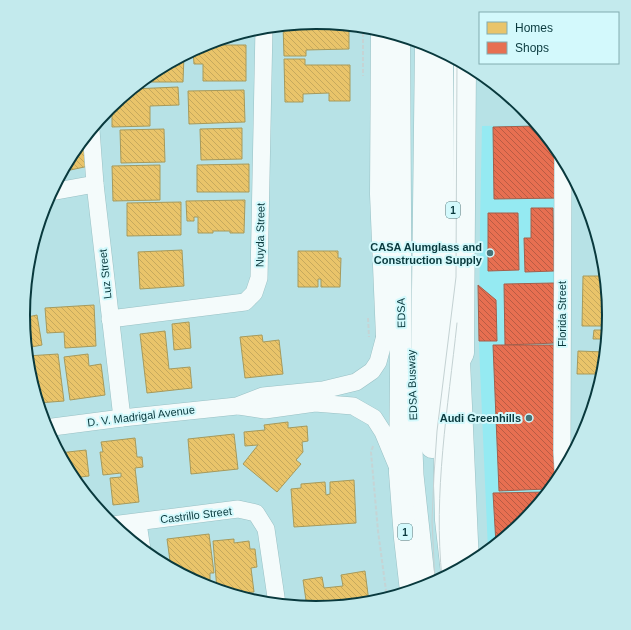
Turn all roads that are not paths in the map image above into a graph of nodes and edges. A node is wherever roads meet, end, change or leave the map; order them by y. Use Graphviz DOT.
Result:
graph roads {
  1 [pos="264,33"];
  2 [pos="382,37"];
  3 [pos="399,42"];
  4 [pos="409,45"];
  5 [pos="426,51"];
  6 [pos="435,55"];
  7 [pos="442,58"];
  8 [pos="452,64"];
  9 [pos="465,71"];
  10 [pos="91,139"];
  11 [pos="563,172"];
  12 [pos="95,184"];
  13 [pos="58,191"];
  14 [pos="458,244"];
  15 [pos="405,288"];
  16 [pos="110,319"];
  17 [pos="386,332"];
  18 [pos="441,357"];
  19 [pos="236,406"];
  20 [pos="122,418"];
  21 [pos="52,427"];
  22 [pos="563,458"];
  23 [pos="400,474"];
  24 [pos="138,523"];
  25 [pos="121,524"];
  26 [pos="448,534"];
  27 [pos="141,542"];
  28 [pos="467,557"];
  29 [pos="451,567"];
  30 [pos="426,579"];
  31 [pos="410,585"];
  32 [pos="276,599"];
  1 -- 16 [label="street, Nuyda Street"];
  2 -- 17 [label="highway, 1"];
  3 -- 15 [label="highway, EDSA / 1"];
  4 -- 15 [label="street, EDSA Busway"];
  5 -- 18 [label="highway"];
  6 -- 18 [label="street"];
  7 -- 18 [label="highway, 1"];
  8 -- 14 [label="highway, 1"];
  9 -- 14 [label="highway, 1"];
  10 -- 12 [label="street, Luz Street"];
  11 -- 22 [label="street, Florida Street"];
  12 -- 13 [label="street"];
  12 -- 16 [label="street, Luz Street"];
  14 -- 18 [label="highway, 1"];
  15 -- 23 [label="highway, EDSA / 1"];
  15 -- 30 [label="street, EDSA Busway"];
  16 -- 20 [label="street, Luz Street"];
  17 -- 19 [label="street, D. V. Madrigal Avenue"];
  17 -- 23 [label="highway, 1"];
  18 -- 26 [label="highway, 1"];
  18 -- 26 [label="highway"];
  18 -- 28 [label="highway, 1"];
  19 -- 20 [label="street, D. V. Madrigal Avenue"];
  19 -- 23 [label="street, D. V. Madrigal Avenue"];
  20 -- 21 [label="street, D. V. Madrigal Avenue"];
  23 -- 31 [label="highway, EDSA / 1"];
  24 -- 25 [label="street, Castrillo Street"];
  24 -- 27 [label="street"];
  24 -- 32 [label="street, Castrillo Street"];
  26 -- 29 [label="highway, 1"];
}
